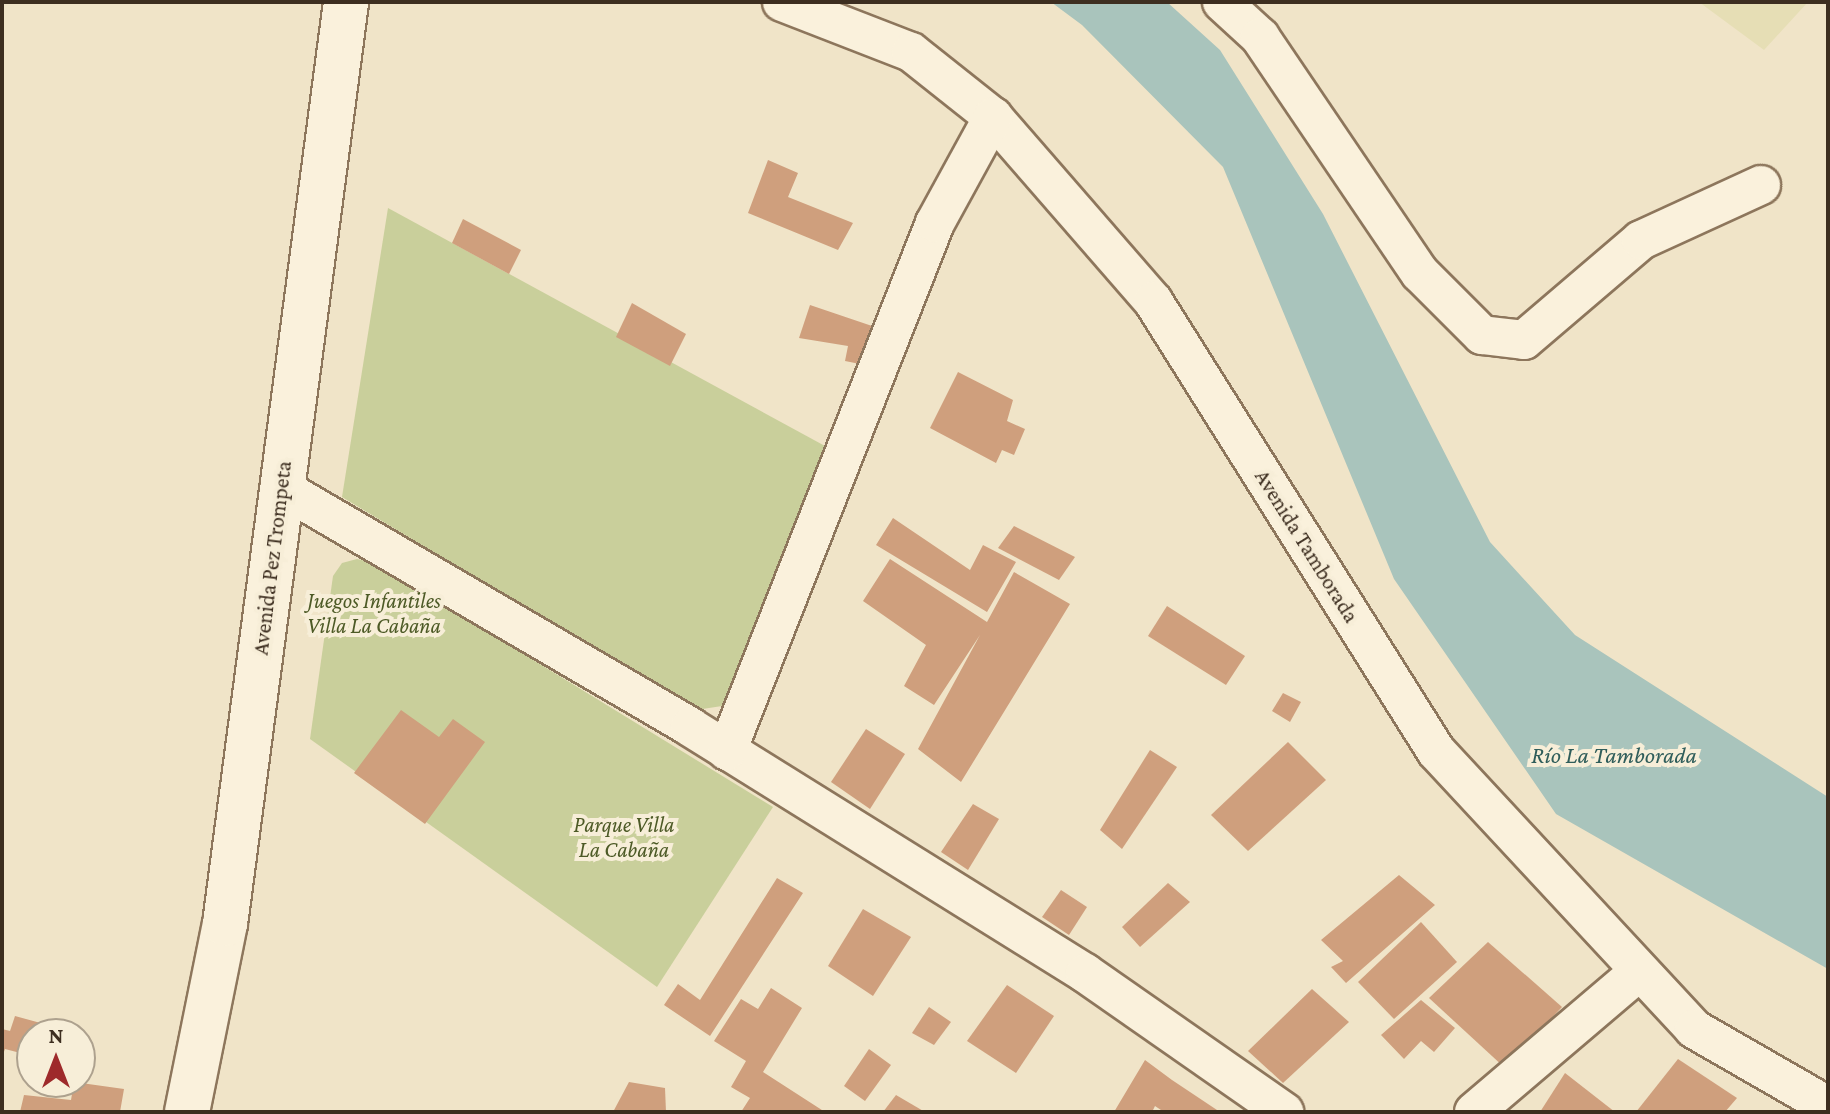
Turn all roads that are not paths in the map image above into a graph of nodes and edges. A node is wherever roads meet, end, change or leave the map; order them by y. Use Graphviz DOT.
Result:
graph roads {
  1 [pos="346,2"];
  2 [pos="782,2"];
  3 [pos="1222,2"];
  4 [pos="993,117"];
  5 [pos="1761,185"];
  6 [pos="280,487"];
  7 [pos="727,751"];
  8 [pos="1636,974"];
  9 [pos="1828,1106"];
  10 [pos="187,1112"];
  11 [pos="1284,1112"];
  12 [pos="1474,1112"];
  1 -- 6 [label="main road, Avenida Pez Trompeta"];
  2 -- 4 [label="street, Avenida Tamborada"];
  3 -- 5 [label="street"];
  4 -- 7 [label="street"];
  4 -- 8 [label="street, Avenida Tamborada"];
  6 -- 7 [label="street"];
  6 -- 10 [label="main road, Avenida Pez Trompeta"];
  7 -- 11 [label="street"];
  8 -- 9 [label="street, Avenida Tamborada"];
  8 -- 12 [label="street"];
}
